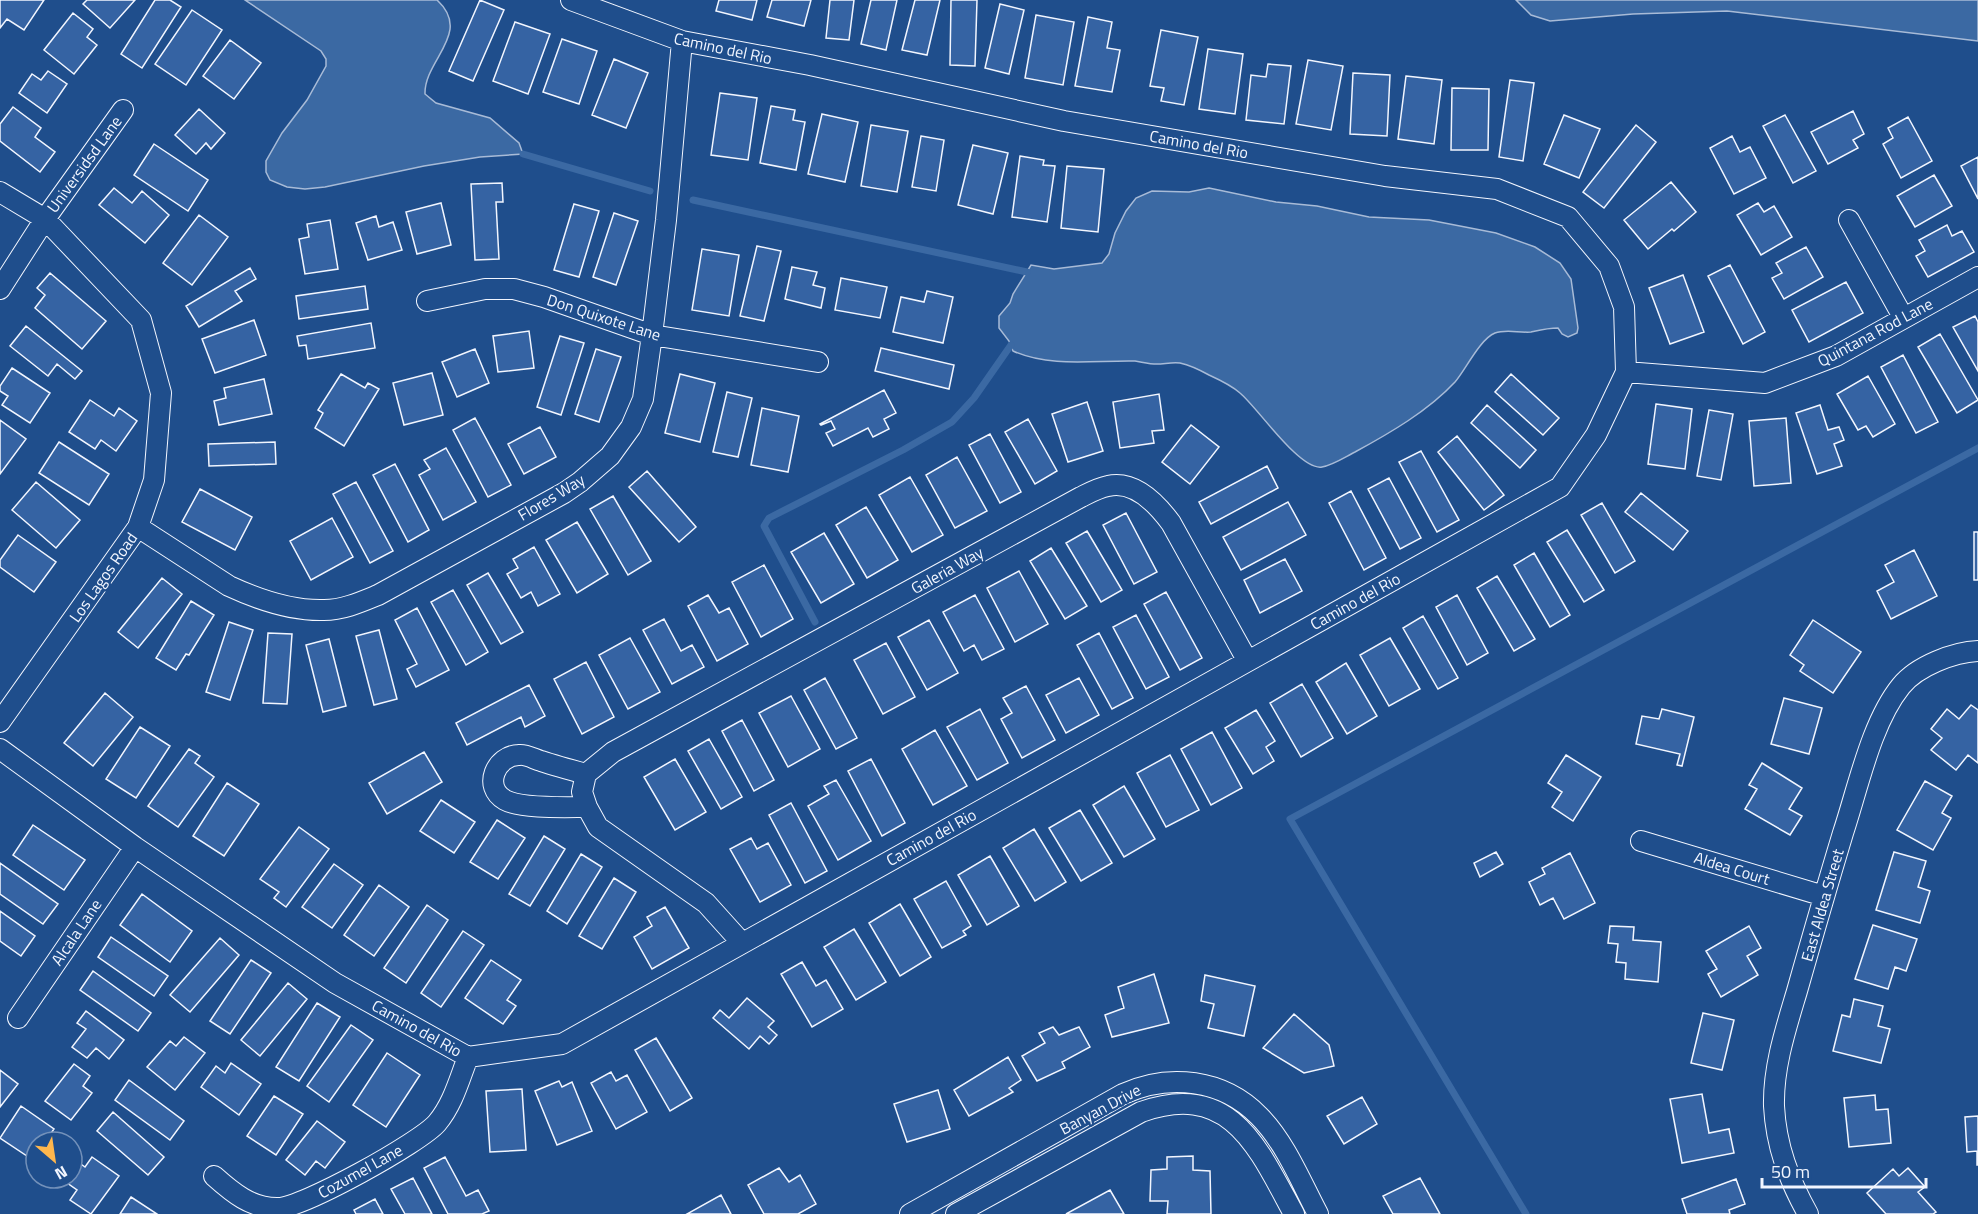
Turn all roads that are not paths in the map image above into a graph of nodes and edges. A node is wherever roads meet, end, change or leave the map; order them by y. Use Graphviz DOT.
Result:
graph roads {
  1 [pos="571,0"];
  2 [pos="682,41"];
  3 [pos="123,110"];
  4 [pos="0,192"];
  5 [pos="45,219"];
  6 [pos="1849,220"];
  7 [pos="1978,277"];
  8 [pos="0,289"];
  9 [pos="427,301"];
  10 [pos="1903,317"];
  11 [pos="652,335"];
  12 [pos="818,362"];
  13 [pos="1626,372"];
  14 [pos="138,527"];
  15 [pos="1978,651"];
  16 [pos="1247,660"];
  17 [pos="0,722"];
  18 [pos="0,749"];
  19 [pos="586,774"];
  20 [pos="587,807"];
  21 [pos="1641,841"];
  22 [pos="135,847"];
  23 [pos="1824,896"];
  24 [pos="742,943"];
  25 [pos="18,1018"];
  26 [pos="468,1057"];
  27 [pos="1144,1086"];
  28 [pos="1149,1109"];
  29 [pos="214,1176"];
  30 [pos="910,1214"];
  31 [pos="956,1214"];
  32 [pos="1294,1214"];
  33 [pos="1318,1214"];
  34 [pos="1808,1214"];
  1 -- 2 [label="street, Camino del Rio"];
  2 -- 11 [label="street, Flores Way"];
  2 -- 13 [label="street, Camino del Rio"];
  3 -- 5 [label="street, Universidsd Lane"];
  4 -- 5 [label="street, Los Lagos Road"];
  5 -- 8 [label="street, Universidsd Lane"];
  5 -- 14 [label="street, Los Lagos Road"];
  6 -- 10 [label="street"];
  7 -- 10 [label="street, Quintana Rod Lane"];
  9 -- 11 [label="street, Don Quixote Lane"];
  10 -- 13 [label="street, Quintana Rod Lane"];
  11 -- 12 [label="street, Don Quixote Lane"];
  11 -- 14 [label="street, Flores Way"];
  13 -- 16 [label="street, Camino del Rio"];
  14 -- 17 [label="street, Los Lagos Road"];
  15 -- 23 [label="street, East Aldea Street"];
  16 -- 19 [label="street, Galeria Way"];
  16 -- 24 [label="street, Camino del Rio"];
  18 -- 22 [label="street, Camino del Rio"];
  19 -- 20 [label="street"];
  19 -- 20 [label="street"];
  20 -- 24 [label="street"];
  21 -- 23 [label="street, Aldea Court"];
  22 -- 25 [label="street, Alcala Lane"];
  22 -- 26 [label="street, Camino del Rio"];
  23 -- 34 [label="street, East Aldea Street"];
  24 -- 26 [label="street, Camino del Rio"];
  26 -- 29 [label="street, Cozumel Lane"];
  27 -- 28 [label="street"];
  27 -- 30 [label="street, Banyan Drive"];
  27 -- 33 [label="street, Banyan Drive"];
  28 -- 31 [label="street, Banyan Drive"];
  28 -- 32 [label="street, Banyan Drive"];
}
